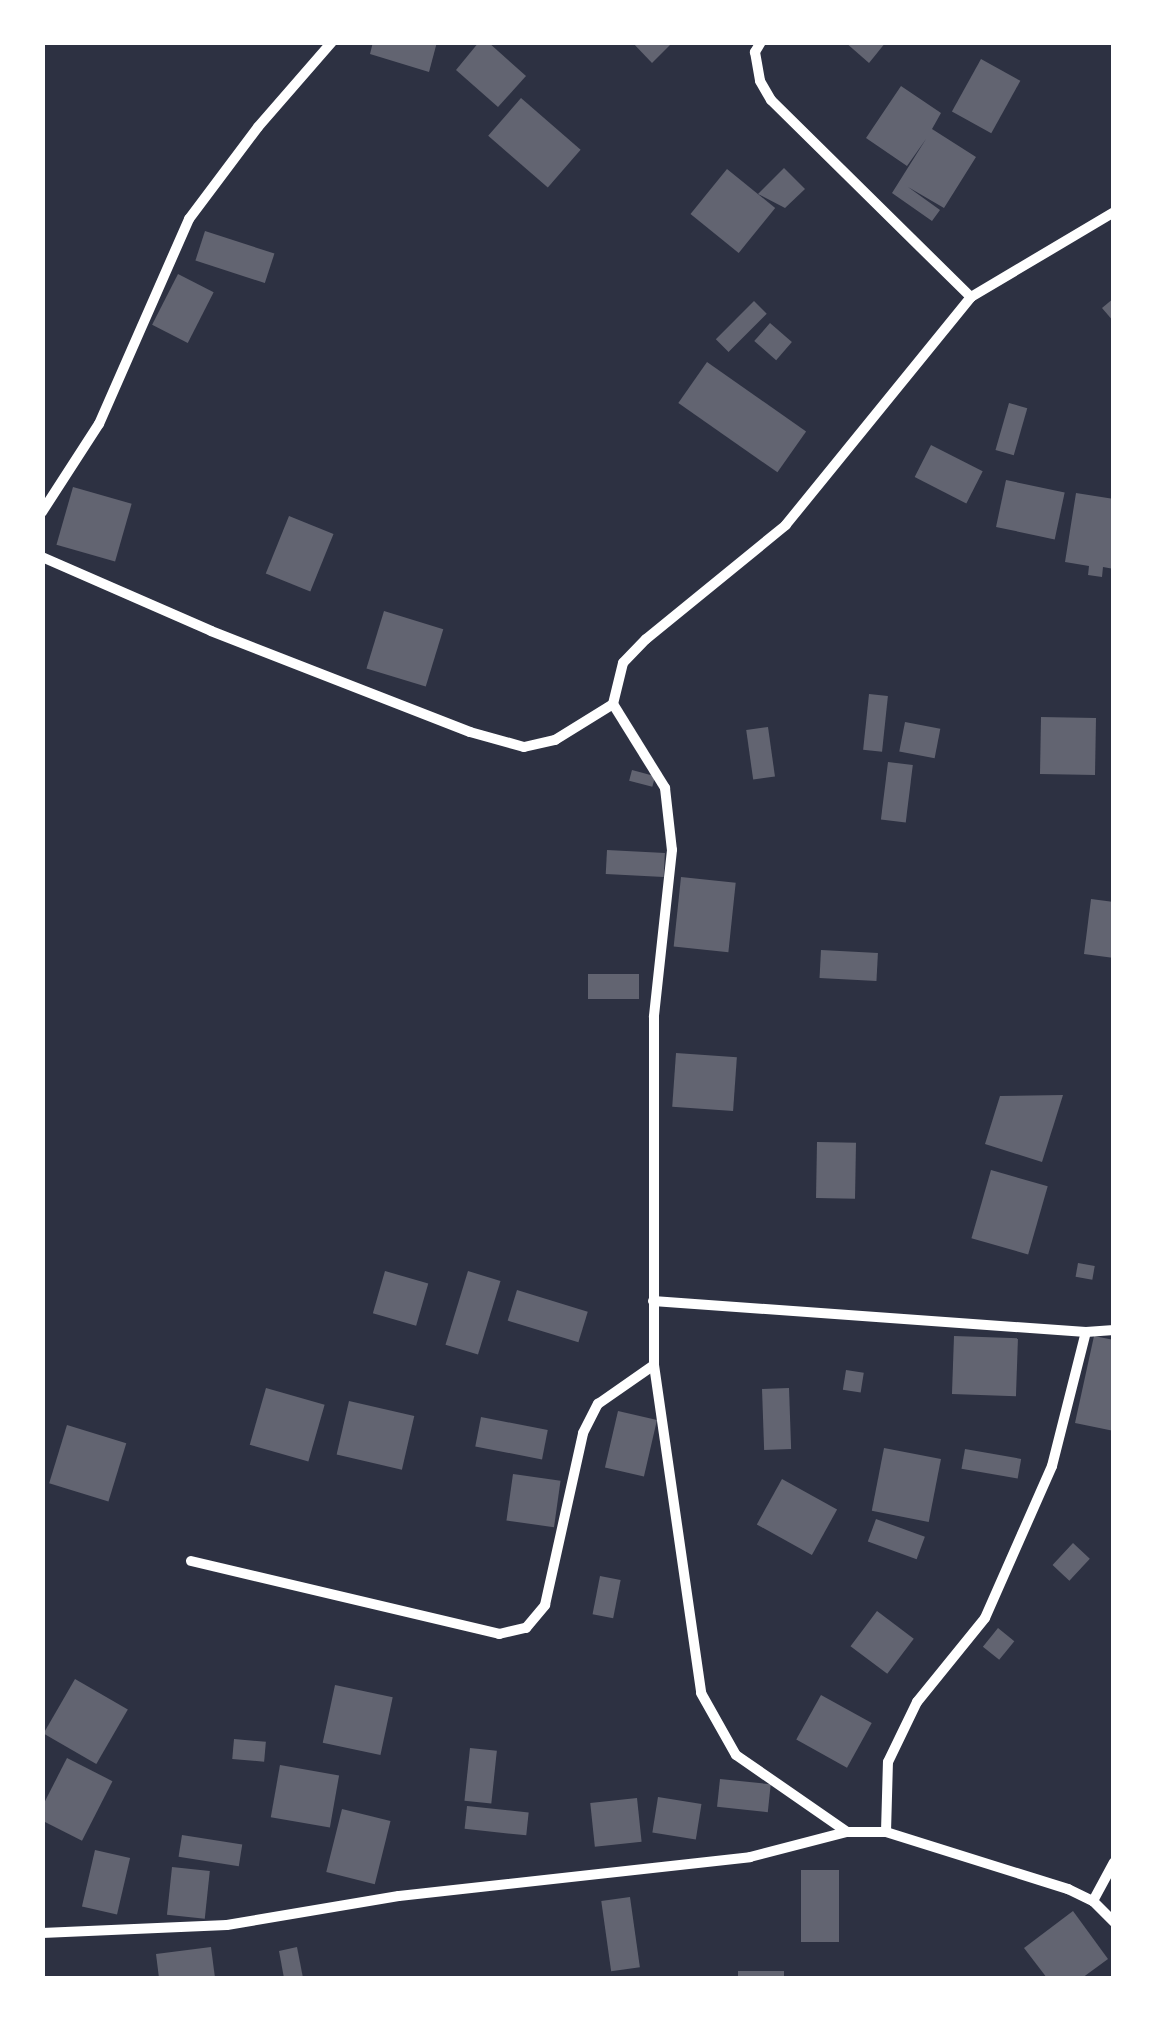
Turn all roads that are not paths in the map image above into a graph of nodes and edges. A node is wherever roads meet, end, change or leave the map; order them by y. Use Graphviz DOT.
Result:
graph roads {
  1 [pos="332,42"];
  2 [pos="761,42"];
  3 [pos="1114,212"];
  4 [pos="971,297"];
  5 [pos="42,512"];
  6 [pos="42,557"];
  7 [pos="613,704"];
  8 [pos="653,1301"];
  9 [pos="1114,1330"];
  10 [pos="1086,1332"];
  11 [pos="654,1365"];
  12 [pos="191,1561"];
  13 [pos="847,1832"];
  14 [pos="886,1832"];
  15 [pos="1114,1862"];
  16 [pos="1093,1900"];
  17 [pos="1114,1922"];
  18 [pos="42,1933"];
  1 -- 5 [label="street"];
  2 -- 4 [label="street"];
  3 -- 4 [label="street"];
  4 -- 7 [label="street"];
  6 -- 7 [label="street"];
  7 -- 8 [label="street"];
  8 -- 10 [label="street"];
  8 -- 11 [label="street"];
  9 -- 10 [label="street"];
  10 -- 14 [label="street"];
  11 -- 12 [label="street"];
  11 -- 13 [label="street"];
  13 -- 14 [label="street"];
  13 -- 18 [label="street"];
  14 -- 16 [label="street"];
  15 -- 16 [label="street"];
  16 -- 17 [label="street"];
}
